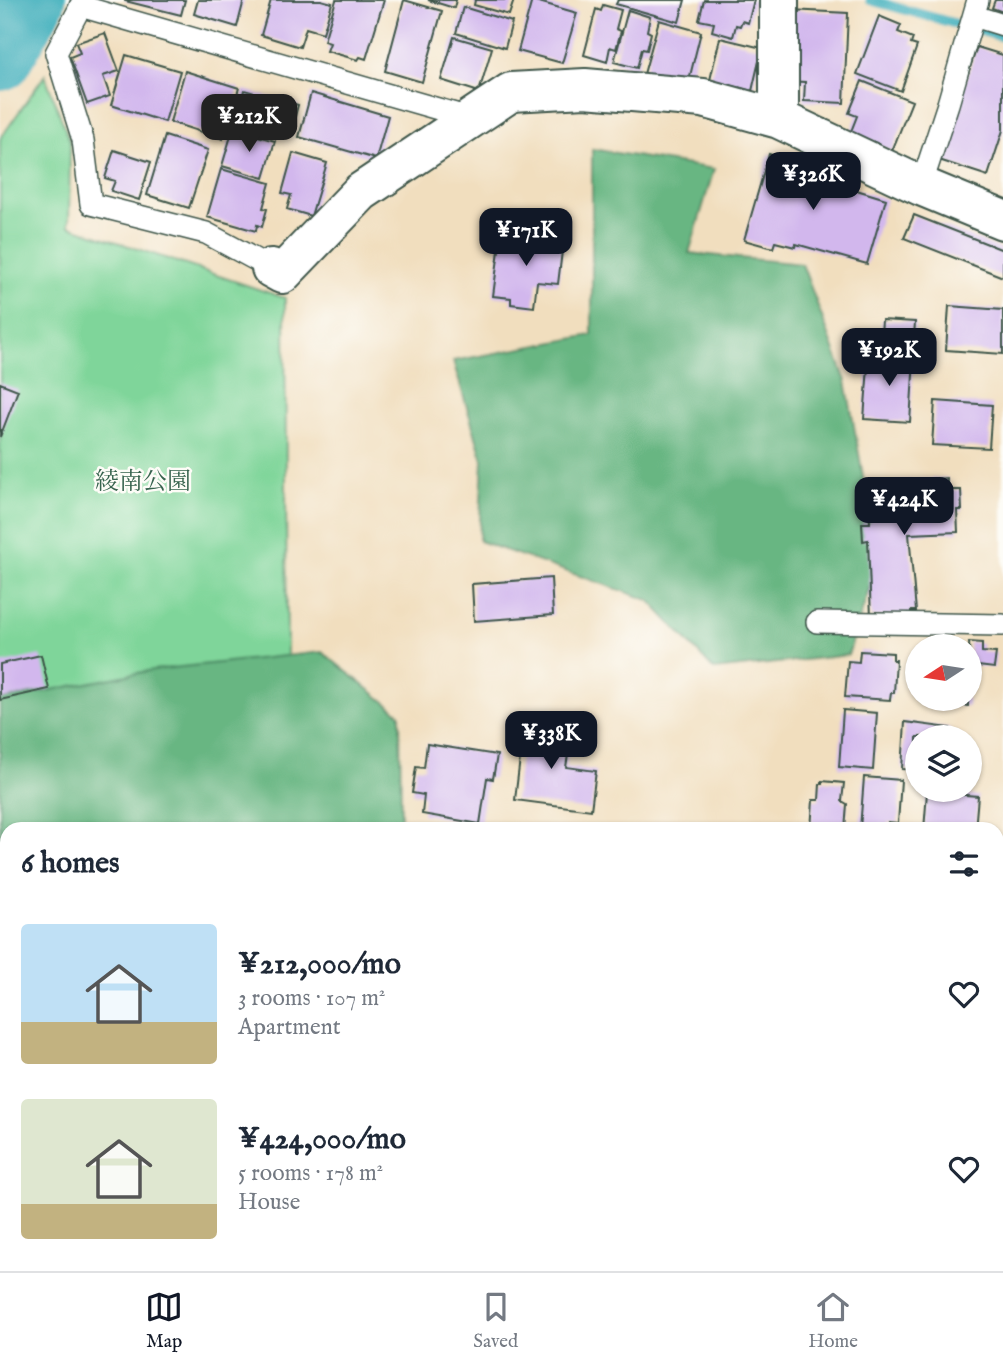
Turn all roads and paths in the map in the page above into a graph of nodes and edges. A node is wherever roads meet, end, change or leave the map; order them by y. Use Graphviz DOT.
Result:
graph roads {
  1 [pos="779,0"];
  2 [pos="82,3"];
  3 [pos="976,8"];
  4 [pos="1003,24"];
  5 [pos="473,118"];
  6 [pos="779,119"];
  7 [pos="921,186"];
  8 [pos="1003,220"];
  9 [pos="271,268"];
  10 [pos="817,622"];
  11 [pos="1003,625"];
  1 -- 6 [label="street"];
  2 -- 5 [label="lane"];
  2 -- 9 [label="lane"];
  3 -- 4 [label="lane"];
  3 -- 7 [label="lane"];
  5 -- 6 [label="street"];
  5 -- 9 [label="street"];
  6 -- 7 [label="street"];
  7 -- 8 [label="street"];
  10 -- 11 [label="lane"];
}
